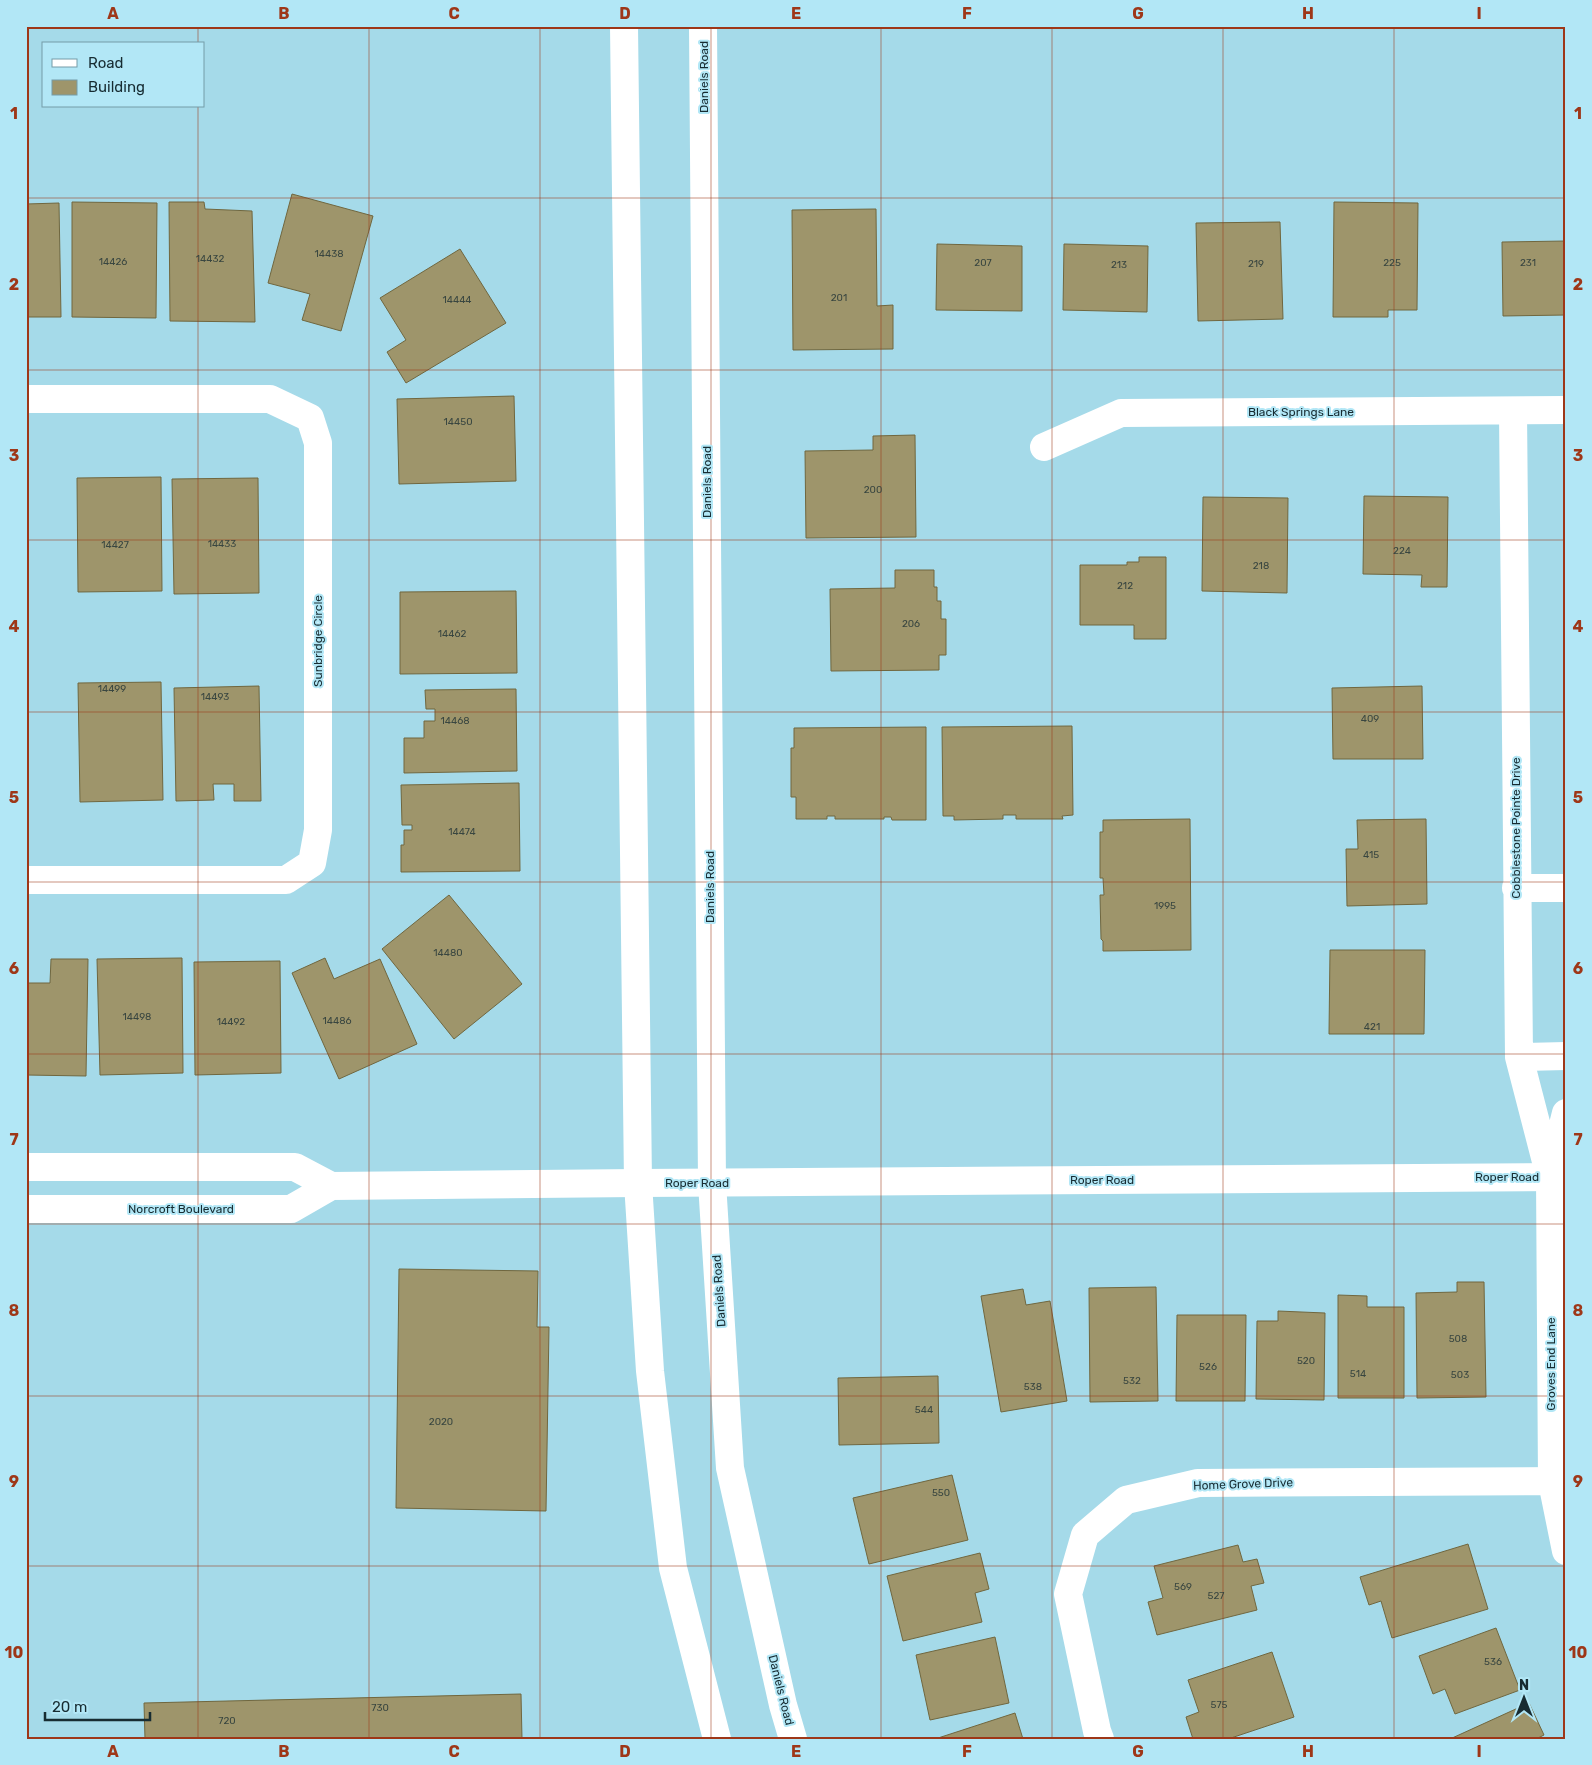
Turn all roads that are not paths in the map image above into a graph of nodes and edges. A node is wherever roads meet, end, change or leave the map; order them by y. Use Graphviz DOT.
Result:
graph roads {
  1 [pos="624,26"];
  2 [pos="703,26"];
  3 [pos="26,399"];
  4 [pos="1566,410"];
  5 [pos="1513,411"];
  6 [pos="1044,447"];
  7 [pos="26,880"];
  8 [pos="1516,888"];
  9 [pos="1566,888"];
  10 [pos="1566,1056"];
  11 [pos="1519,1057"];
  12 [pos="1566,1113"];
  13 [pos="26,1167"];
  14 [pos="1558,1177"];
  15 [pos="638,1183"];
  16 [pos="712,1183"];
  17 [pos="331,1186"];
  18 [pos="26,1209"];
  19 [pos="1559,1481"];
  20 [pos="1566,1551"];
  21 [pos="717,1739"];
  22 [pos="794,1739"];
  23 [pos="1100,1739"];
  1 -- 15 [label="street"];
  2 -- 16 [label="street, Daniels Road"];
  3 -- 7 [label="street, Sunbridge Circle"];
  4 -- 5 [label="street, Black Springs Lane"];
  5 -- 6 [label="street, Black Springs Lane"];
  5 -- 8 [label="street, Cobblestone Pointe Drive"];
  8 -- 9 [label="street"];
  8 -- 11 [label="street, Cobblestone Pointe Drive"];
  10 -- 11 [label="street"];
  11 -- 14 [label="street, Cobblestone Pointe Drive"];
  12 -- 14 [label="street"];
  13 -- 17 [label="street, Norcroft Boulevard"];
  14 -- 16 [label="street, Roper Road"];
  14 -- 19 [label="street, Groves End Lane"];
  15 -- 16 [label="street, Roper Road"];
  15 -- 17 [label="street, Norcroft Boulevard"];
  15 -- 21 [label="street"];
  16 -- 22 [label="street, Daniels Road"];
  17 -- 18 [label="street, Norcroft Boulevard"];
  19 -- 20 [label="street, Groves End Lane"];
  19 -- 23 [label="street, Home Grove Drive"];
}
